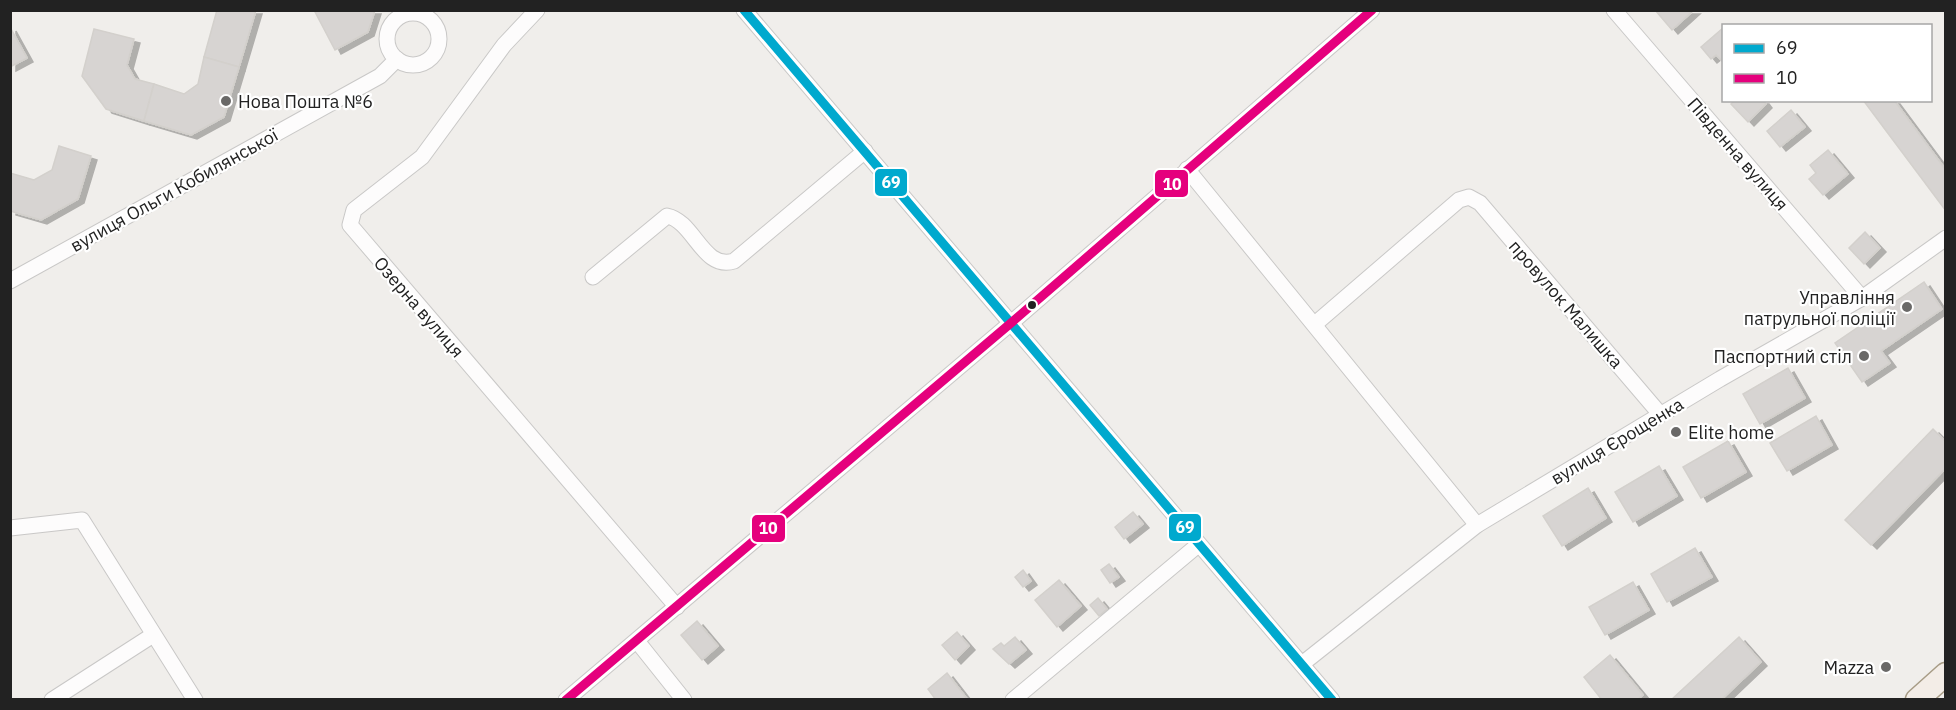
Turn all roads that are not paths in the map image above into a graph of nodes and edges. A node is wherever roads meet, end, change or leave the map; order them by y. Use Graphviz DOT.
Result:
graph roads {
  1 [pos="537,10"];
  2 [pos="1372,10"];
  3 [pos="1614,10"];
  4 [pos="749,12"];
  5 [pos="428,14"];
  6 [pos="397,59"];
  7 [pos="865,152"];
  8 [pos="1187,169"];
  9 [pos="1946,238"];
  10 [pos="593,277"];
  11 [pos="10,281"];
  12 [pos="1862,298"];
  13 [pos="1011,323"];
  14 [pos="1315,324"];
  15 [pos="1660,414"];
  16 [pos="1477,525"];
  17 [pos="10,528"];
  18 [pos="1198,545"];
  19 [pos="677,607"];
  20 [pos="153,635"];
  21 [pos="637,641"];
  22 [pos="1302,664"];
  23 [pos="1946,674"];
  24 [pos="52,699"];
  25 [pos="195,699"];
  26 [pos="566,699"];
  27 [pos="684,699"];
  28 [pos="1012,699"];
  29 [pos="1332,699"];
  30 [pos="1917,699"];
  1 -- 19 [label="street, Озерна вулиця"];
  2 -- 8 [label="street"];
  3 -- 12 [label="street, Південна вулиця"];
  4 -- 7 [label="street"];
  5 -- 6 [label="street"];
  5 -- 6 [label="street"];
  6 -- 11 [label="street, вулиця Ольги Кобилянської"];
  7 -- 10 [label="street"];
  7 -- 13 [label="street"];
  8 -- 13 [label="street"];
  8 -- 14 [label="street"];
  9 -- 12 [label="street, вулиця Єрощенка"];
  12 -- 15 [label="street, вулиця Єрощенка"];
  13 -- 18 [label="street"];
  13 -- 19 [label="street"];
  14 -- 15 [label="street, провулок Малишка"];
  14 -- 16 [label="street"];
  15 -- 16 [label="street, вулиця Єрощенка"];
  16 -- 22 [label="street, вулиця Єрощенка"];
  17 -- 20 [label="street"];
  18 -- 22 [label="street"];
  18 -- 28 [label="street"];
  19 -- 21 [label="street"];
  20 -- 24 [label="street"];
  20 -- 25 [label="street"];
  21 -- 26 [label="street"];
  21 -- 27 [label="street"];
  22 -- 29 [label="street"];
  23 -- 30 [label="main road"];
}
